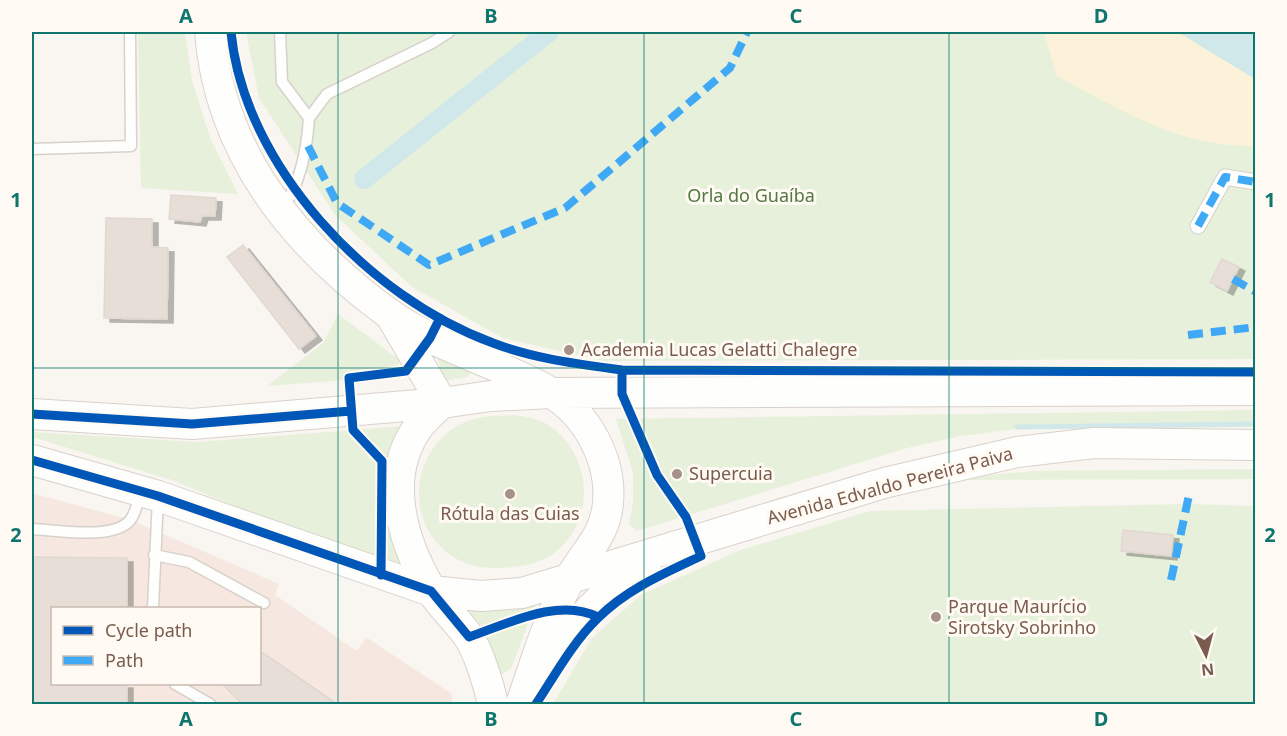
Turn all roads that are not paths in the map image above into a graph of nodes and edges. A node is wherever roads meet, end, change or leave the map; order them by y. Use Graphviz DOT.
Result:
graph roads {
  1 [pos="130,32"];
  2 [pos="210,32"];
  3 [pos="280,32"];
  4 [pos="449,32"];
  5 [pos="309,117"];
  6 [pos="32,149"];
  7 [pos="1256,182"];
  8 [pos="280,213"];
  9 [pos="1198,225"];
  10 [pos="389,314"];
  11 [pos="1256,390"];
  12 [pos="551,393"];
  13 [pos="442,403"];
  14 [pos="32,414"];
  15 [pos="1256,445"];
  16 [pos="32,460"];
  17 [pos="150,494"];
  18 [pos="32,529"];
  19 [pos="695,538"];
  20 [pos="154,555"];
  21 [pos="569,580"];
  22 [pos="431,591"];
  23 [pos="264,603"];
  24 [pos="153,607"];
  25 [pos="177,685"];
  26 [pos="522,700"];
  27 [pos="210,705"];
  28 [pos="493,705"];
  1 -- 6 [label="lane"];
  2 -- 8 [label="main road"];
  3 -- 5 [label="lane"];
  4 -- 5 [label="lane"];
  5 -- 8 [label="lane"];
  7 -- 9 [label="street"];
  8 -- 10 [label="main road"];
  10 -- 12 [label="main road"];
  10 -- 13 [label="main road"];
  11 -- 12 [label="main road"];
  12 -- 13 [label="main road"];
  12 -- 21 [label="main road"];
  13 -- 14 [label="main road"];
  13 -- 22 [label="main road"];
  15 -- 19 [label="main road, Avenida Edvaldo Pereira Paiva"];
  16 -- 17 [label="main road, Avenida Edvaldo Pereira Paiva"];
  17 -- 18 [label="lane"];
  17 -- 20 [label="lane"];
  17 -- 22 [label="main road, Avenida Edvaldo Pereira Paiva"];
  19 -- 21 [label="main road, Avenida Edvaldo Pereira Paiva"];
  19 -- 26 [label="main road"];
  20 -- 23 [label="lane"];
  20 -- 24 [label="lane"];
  21 -- 22 [label="main road, Avenida Edvaldo Pereira Paiva"];
  21 -- 26 [label="main road"];
  22 -- 28 [label="main road"];
  25 -- 27 [label="lane"];
}
